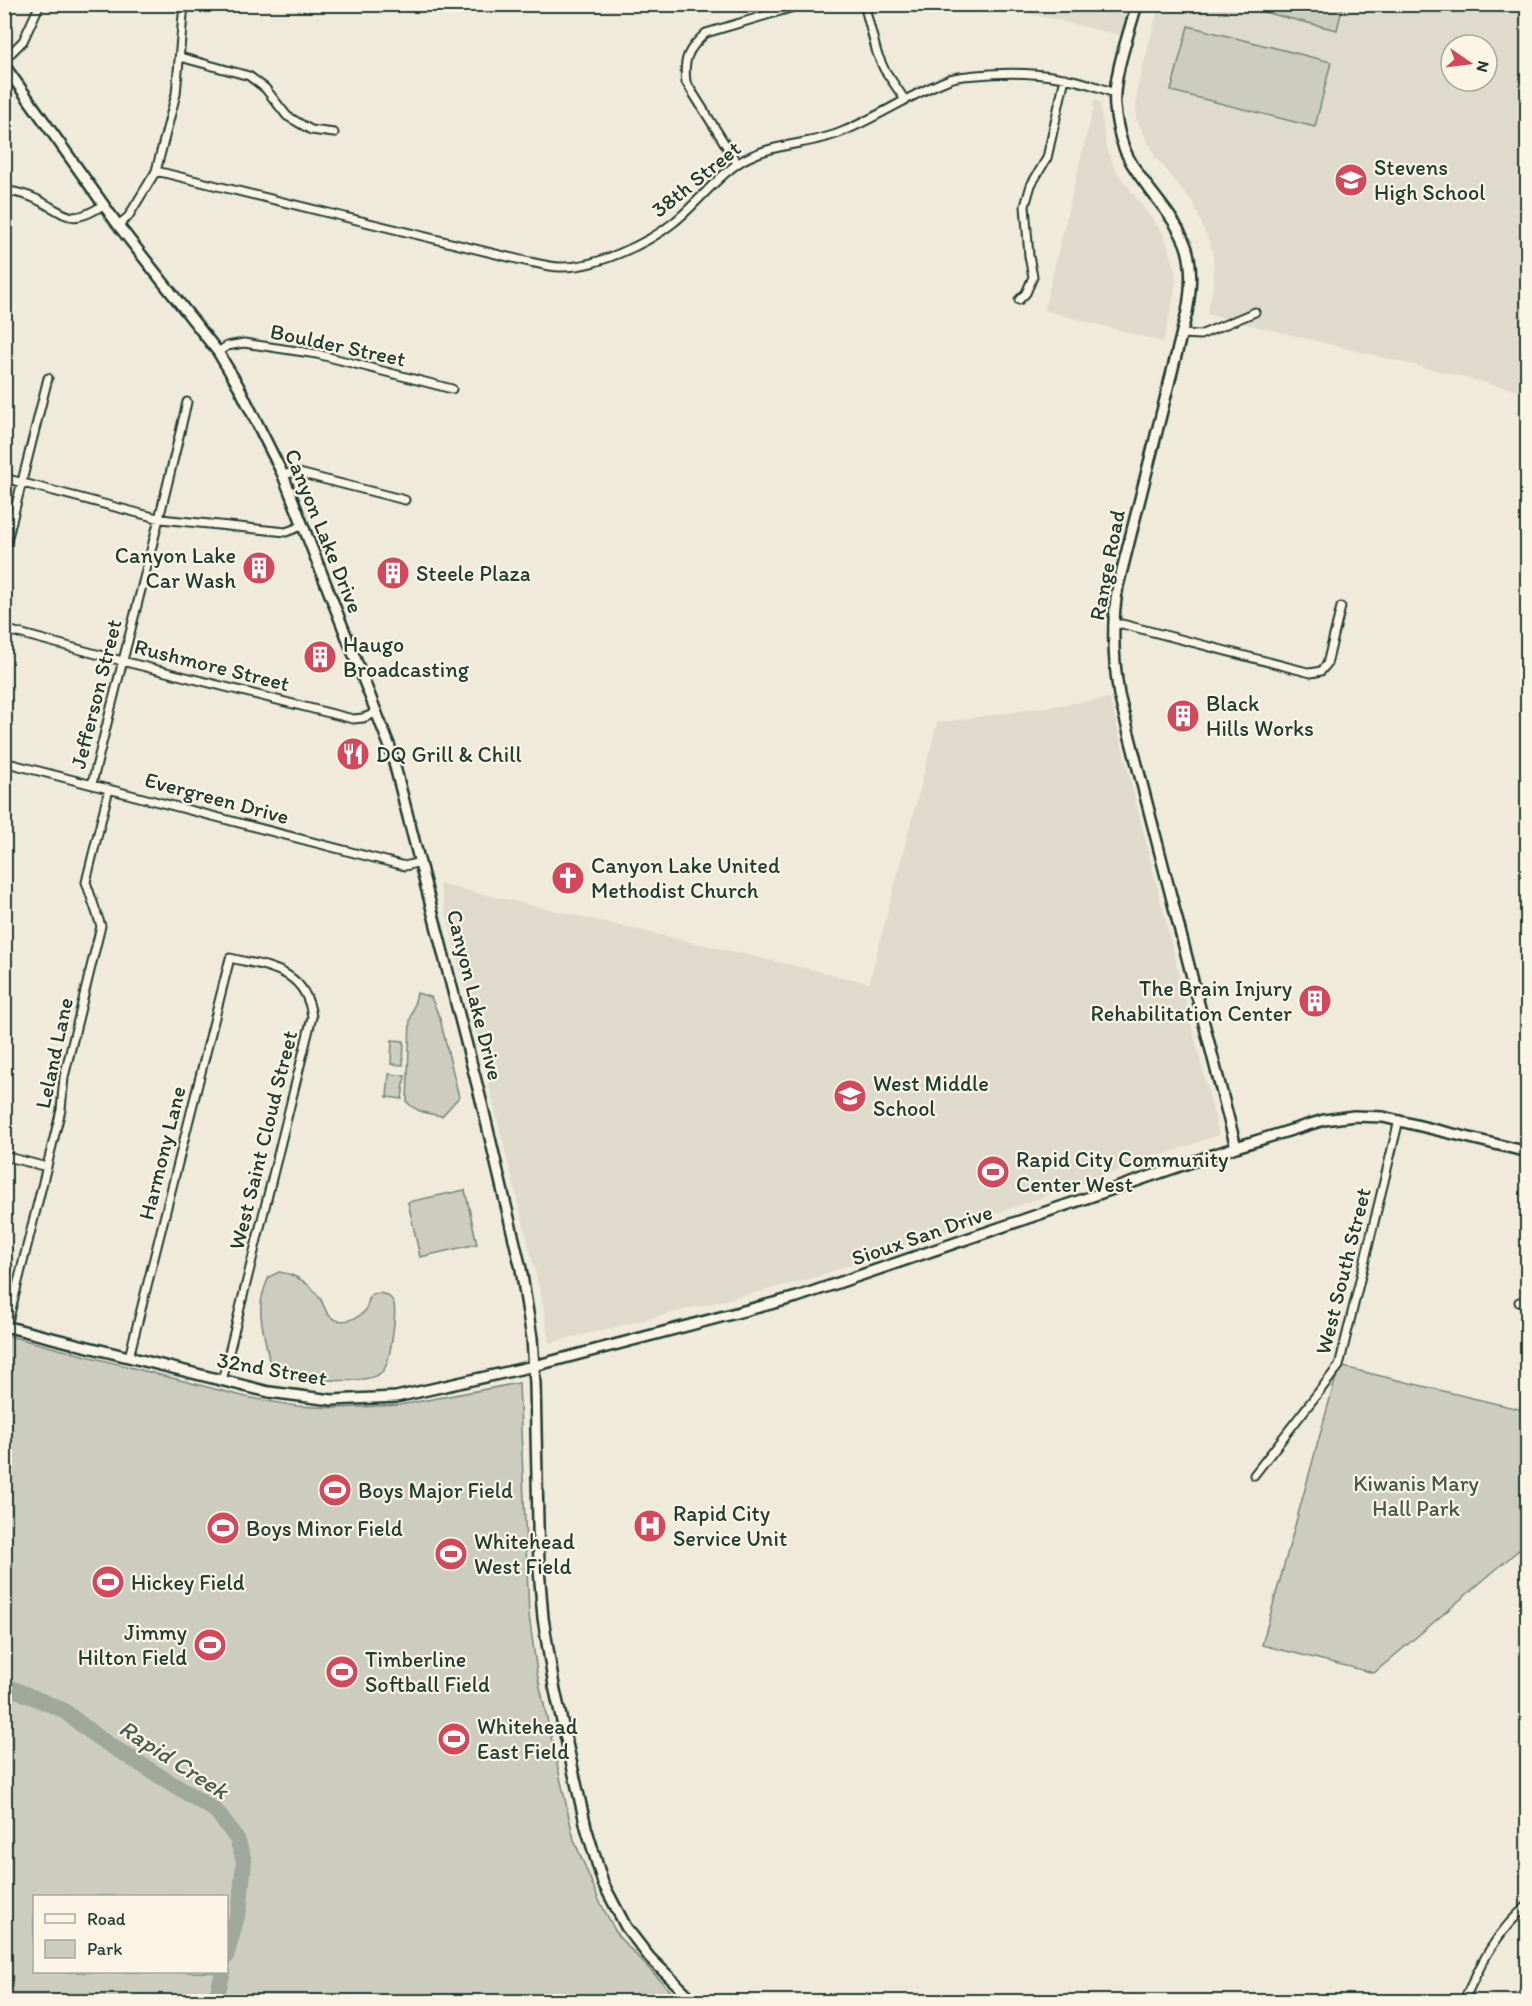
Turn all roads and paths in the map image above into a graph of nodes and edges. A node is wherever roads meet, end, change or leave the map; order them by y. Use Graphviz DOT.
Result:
graph roads {
  1 [pos="40,4"];
  2 [pos="184,4"];
  3 [pos="804,4"];
  4 [pos="864,4"];
  5 [pos="1137,4"];
  6 [pos="180,57"];
  7 [pos="4,60"];
  8 [pos="4,65"];
  9 [pos="1065,78"];
  10 [pos="1114,93"];
  11 [pos="905,100"];
  12 [pos="334,133"];
  13 [pos="737,163"];
  14 [pos="156,171"];
  15 [pos="4,190"];
  16 [pos="104,206"];
  17 [pos="118,225"];
  18 [pos="1019,300"];
  19 [pos="1255,312"];
  20 [pos="1182,334"];
  21 [pos="218,352"];
  22 [pos="48,378"];
  23 [pos="452,389"];
  24 [pos="187,402"];
  25 [pos="283,475"];
  26 [pos="4,478"];
  27 [pos="22,482"];
  28 [pos="405,500"];
  29 [pos="161,519"];
  30 [pos="302,526"];
  31 [pos="4,553"];
  32 [pos="1341,607"];
  33 [pos="1113,625"];
  34 [pos="4,629"];
  35 [pos="122,661"];
  36 [pos="376,712"];
  37 [pos="4,762"];
  38 [pos="92,784"];
  39 [pos="109,789"];
  40 [pos="420,862"];
  41 [pos="230,958"];
  42 [pos="7,970"];
  43 [pos="4,978"];
  44 [pos="1399,1120"];
  45 [pos="1236,1147"];
  46 [pos="1527,1152"];
  47 [pos="4,1156"];
  48 [pos="47,1167"];
  49 [pos="1527,1300"];
  50 [pos="1519,1302"];
  51 [pos="6,1326"];
  52 [pos="129,1357"];
  53 [pos="534,1366"];
  54 [pos="222,1381"];
  55 [pos="1254,1475"];
  56 [pos="1527,1905"];
  57 [pos="695,2001"];
  58 [pos="1463,2001"];
  1 -- 7 [label="street"];
  2 -- 6 [label="street"];
  3 -- 13 [label="street"];
  4 -- 11 [label="street"];
  5 -- 10 [label="street, Range Road"];
  6 -- 12 [label="street"];
  6 -- 14 [label="street"];
  8 -- 16 [label="street, Canyon Lake Drive"];
  9 -- 10 [label="street, 38th Street"];
  9 -- 11 [label="street, 38th Street"];
  9 -- 18 [label="street"];
  10 -- 20 [label="street, Range Road"];
  11 -- 13 [label="street, 38th Street"];
  13 -- 14 [label="street, 38th Street"];
  14 -- 17 [label="street"];
  15 -- 16 [label="street"];
  16 -- 17 [label="street, Canyon Lake Drive"];
  17 -- 21 [label="street, Canyon Lake Drive"];
  19 -- 20 [label="street"];
  20 -- 33 [label="street, Range Road"];
  21 -- 23 [label="street, Boulder Street"];
  21 -- 25 [label="street, Canyon Lake Drive"];
  22 -- 27 [label="street"];
  24 -- 29 [label="street, Jefferson Street"];
  25 -- 28 [label="street"];
  25 -- 30 [label="street, Canyon Lake Drive"];
  26 -- 27 [label="street"];
  27 -- 29 [label="street"];
  27 -- 31 [label="street"];
  29 -- 30 [label="street"];
  29 -- 35 [label="street, Jefferson Street"];
  30 -- 36 [label="street, Canyon Lake Drive"];
  32 -- 33 [label="street"];
  33 -- 45 [label="street, Range Road"];
  34 -- 35 [label="street, Rushmore Street"];
  35 -- 36 [label="street, Rushmore Street"];
  35 -- 38 [label="street, Jefferson Street"];
  36 -- 40 [label="street, Canyon Lake Drive"];
  37 -- 38 [label="street, Evergreen Drive"];
  38 -- 39 [label="street, Evergreen Drive"];
  39 -- 40 [label="street, Evergreen Drive"];
  39 -- 48 [label="street, Leland Lane"];
  40 -- 53 [label="street, Canyon Lake Drive"];
  41 -- 52 [label="street, Harmony Lane"];
  41 -- 54 [label="street, West Saint Cloud Street"];
  42 -- 43 [label="street"];
  44 -- 45 [label="street, Sioux San Drive"];
  44 -- 46 [label="street, Sioux San Drive"];
  44 -- 55 [label="street, West South Street"];
  45 -- 53 [label="street, Sioux San Drive"];
  47 -- 48 [label="street"];
  48 -- 51 [label="street, Leland Lane"];
  49 -- 50 [label="street"];
  51 -- 52 [label="street, 32nd Street"];
  52 -- 54 [label="street, 32nd Street"];
  53 -- 54 [label="street, 32nd Street"];
  53 -- 57 [label="street, Canyon Lake Drive"];
  56 -- 58 [label="street"];
}
